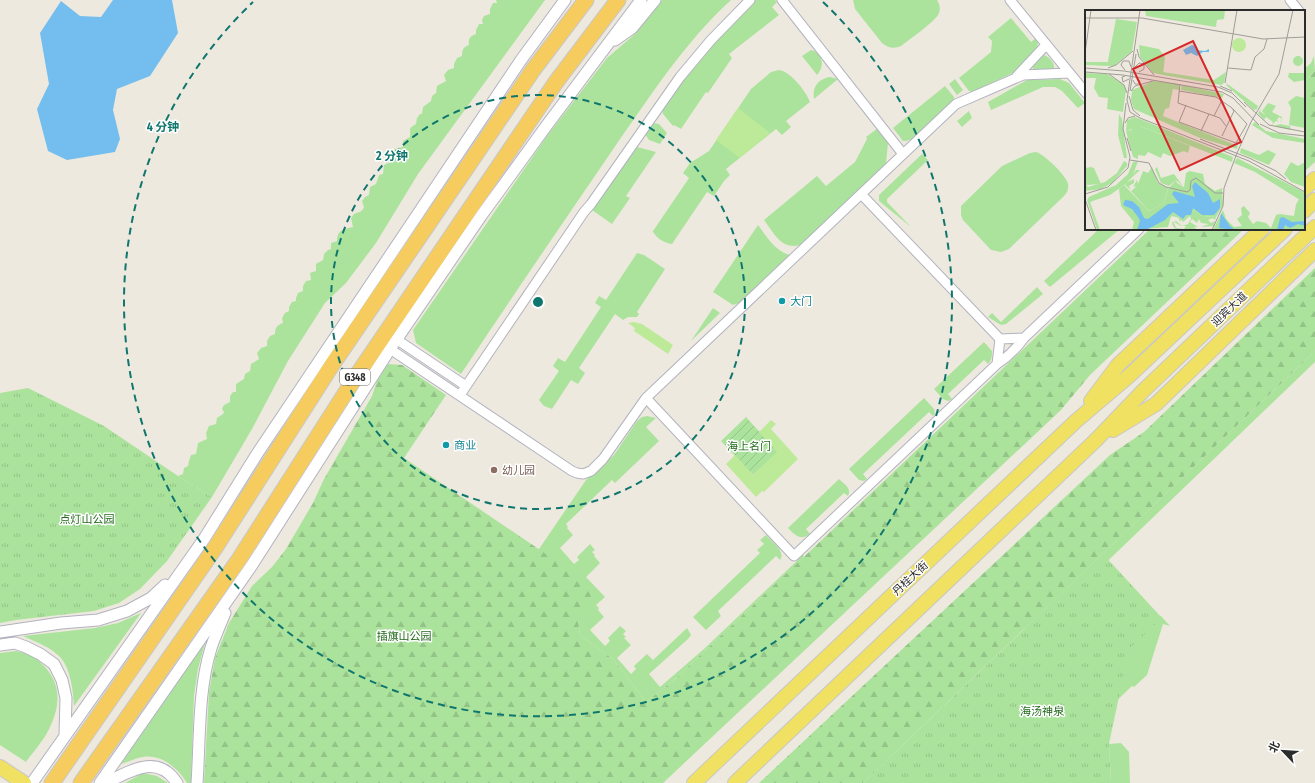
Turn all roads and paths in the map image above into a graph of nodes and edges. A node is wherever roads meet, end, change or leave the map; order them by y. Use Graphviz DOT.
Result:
graph roads {
  1 [pos="565,0"];
  2 [pos="586,0"];
  3 [pos="618,0"];
  4 [pos="642,0"];
  5 [pos="655,0"];
  6 [pos="750,0"];
  7 [pos="782,0"];
  8 [pos="1010,0"];
  9 [pos="1290,0"];
  10 [pos="1299,10"];
  11 [pos="1046,45"];
  12 [pos="606,46"];
  13 [pos="521,60"];
  14 [pos="1069,73"];
  15 [pos="1017,77"];
  16 [pos="556,82"];
  17 [pos="1085,92"];
  18 [pos="903,154"];
  19 [pos="461,176"];
  20 [pos="1315,179"];
  21 [pos="1305,188"];
  22 [pos="861,194"];
  23 [pos="1315,200"];
  24 [pos="1305,210"];
  25 [pos="481,216"];
  26 [pos="1315,228"];
  27 [pos="1138,230"];
  28 [pos="1261,230"];
  29 [pos="1284,230"];
  30 [pos="1315,250"];
  31 [pos="445,269"];
  32 [pos="358,327"];
  33 [pos="1024,338"];
  34 [pos="396,339"];
  35 [pos="1000,339"];
  36 [pos="390,349"];
  37 [pos="997,364"];
  38 [pos="1130,376"];
  39 [pos="355,378"];
  40 [pos="466,386"];
  41 [pos="460,395"];
  42 [pos="646,398"];
  43 [pos="1076,421"];
  44 [pos="1096,440"];
  45 [pos="257,454"];
  46 [pos="184,567"];
  47 [pos="234,592"];
  48 [pos="0,632"];
  49 [pos="0,645"];
  50 [pos="65,736"];
  51 [pos="104,763"];
  52 [pos="0,767"];
  53 [pos="0,778"];
  54 [pos="7,783"];
  55 [pos="24,783"];
  56 [pos="32,783"];
  57 [pos="52,783"];
  58 [pos="81,783"];
  59 [pos="100,783"];
  60 [pos="106,783"];
  61 [pos="177,783"];
  62 [pos="198,783"];
  63 [pos="694,783"];
  64 [pos="735,783"];
  1 -- 13 [label="street"];
  2 -- 19 [label="highway, G348"];
  3 -- 16 [label="highway, G348"];
  4 -- 12 [label="street"];
  5 -- 12 [label="street"];
  6 -- 40 [label="street"];
  7 -- 18 [label="street"];
  8 -- 11 [label="street"];
  9 -- 10 [label="street"];
  11 -- 14 [label="street"];
  11 -- 15 [label="street"];
  12 -- 25 [label="street"];
  13 -- 19 [label="street"];
  13 -- 45 [label="street"];
  14 -- 15 [label="street"];
  14 -- 17 [label="street"];
  15 -- 18 [label="street"];
  16 -- 25 [label="street"];
  16 -- 39 [label="highway, G348"];
  18 -- 22 [label="street"];
  19 -- 32 [label="highway, G348"];
  20 -- 21 [label="main road"];
  22 -- 35 [label="street"];
  22 -- 42 [label="street"];
  23 -- 24 [label="main road"];
  25 -- 31 [label="street"];
  26 -- 44 [label="main road, 迎宾大道"];
  27 -- 33 [label="street"];
  28 -- 43 [label="main road"];
  29 -- 38 [label="main road, 迎宾大道"];
  30 -- 44 [label="main road"];
  31 -- 34 [label="street"];
  31 -- 39 [label="street"];
  32 -- 45 [label="street"];
  32 -- 57 [label="highway, G348"];
  33 -- 35 [label="street"];
  33 -- 37 [label="street"];
  34 -- 36 [label="street"];
  34 -- 40 [label="street"];
  35 -- 37 [label="street"];
  36 -- 41 [label="street"];
  36 -- 47 [label="street"];
  37 -- 42 [label="street"];
  38 -- 43 [label="main road, 丹桂大街"];
  39 -- 51 [label="highway, G348"];
  40 -- 41 [label="street"];
  41 -- 42 [label="street"];
  43 -- 63 [label="main road, 丹桂大街"];
  44 -- 64 [label="main road"];
  45 -- 46 [label="street"];
  46 -- 48 [label="street"];
  46 -- 50 [label="street"];
  47 -- 51 [label="street"];
  47 -- 62 [label="street"];
  49 -- 50 [label="street"];
  50 -- 56 [label="street"];
  51 -- 58 [label="highway"];
  51 -- 59 [label="street"];
  52 -- 55 [label="main road"];
  53 -- 54 [label="main road"];
  60 -- 61 [label="street"];
}
